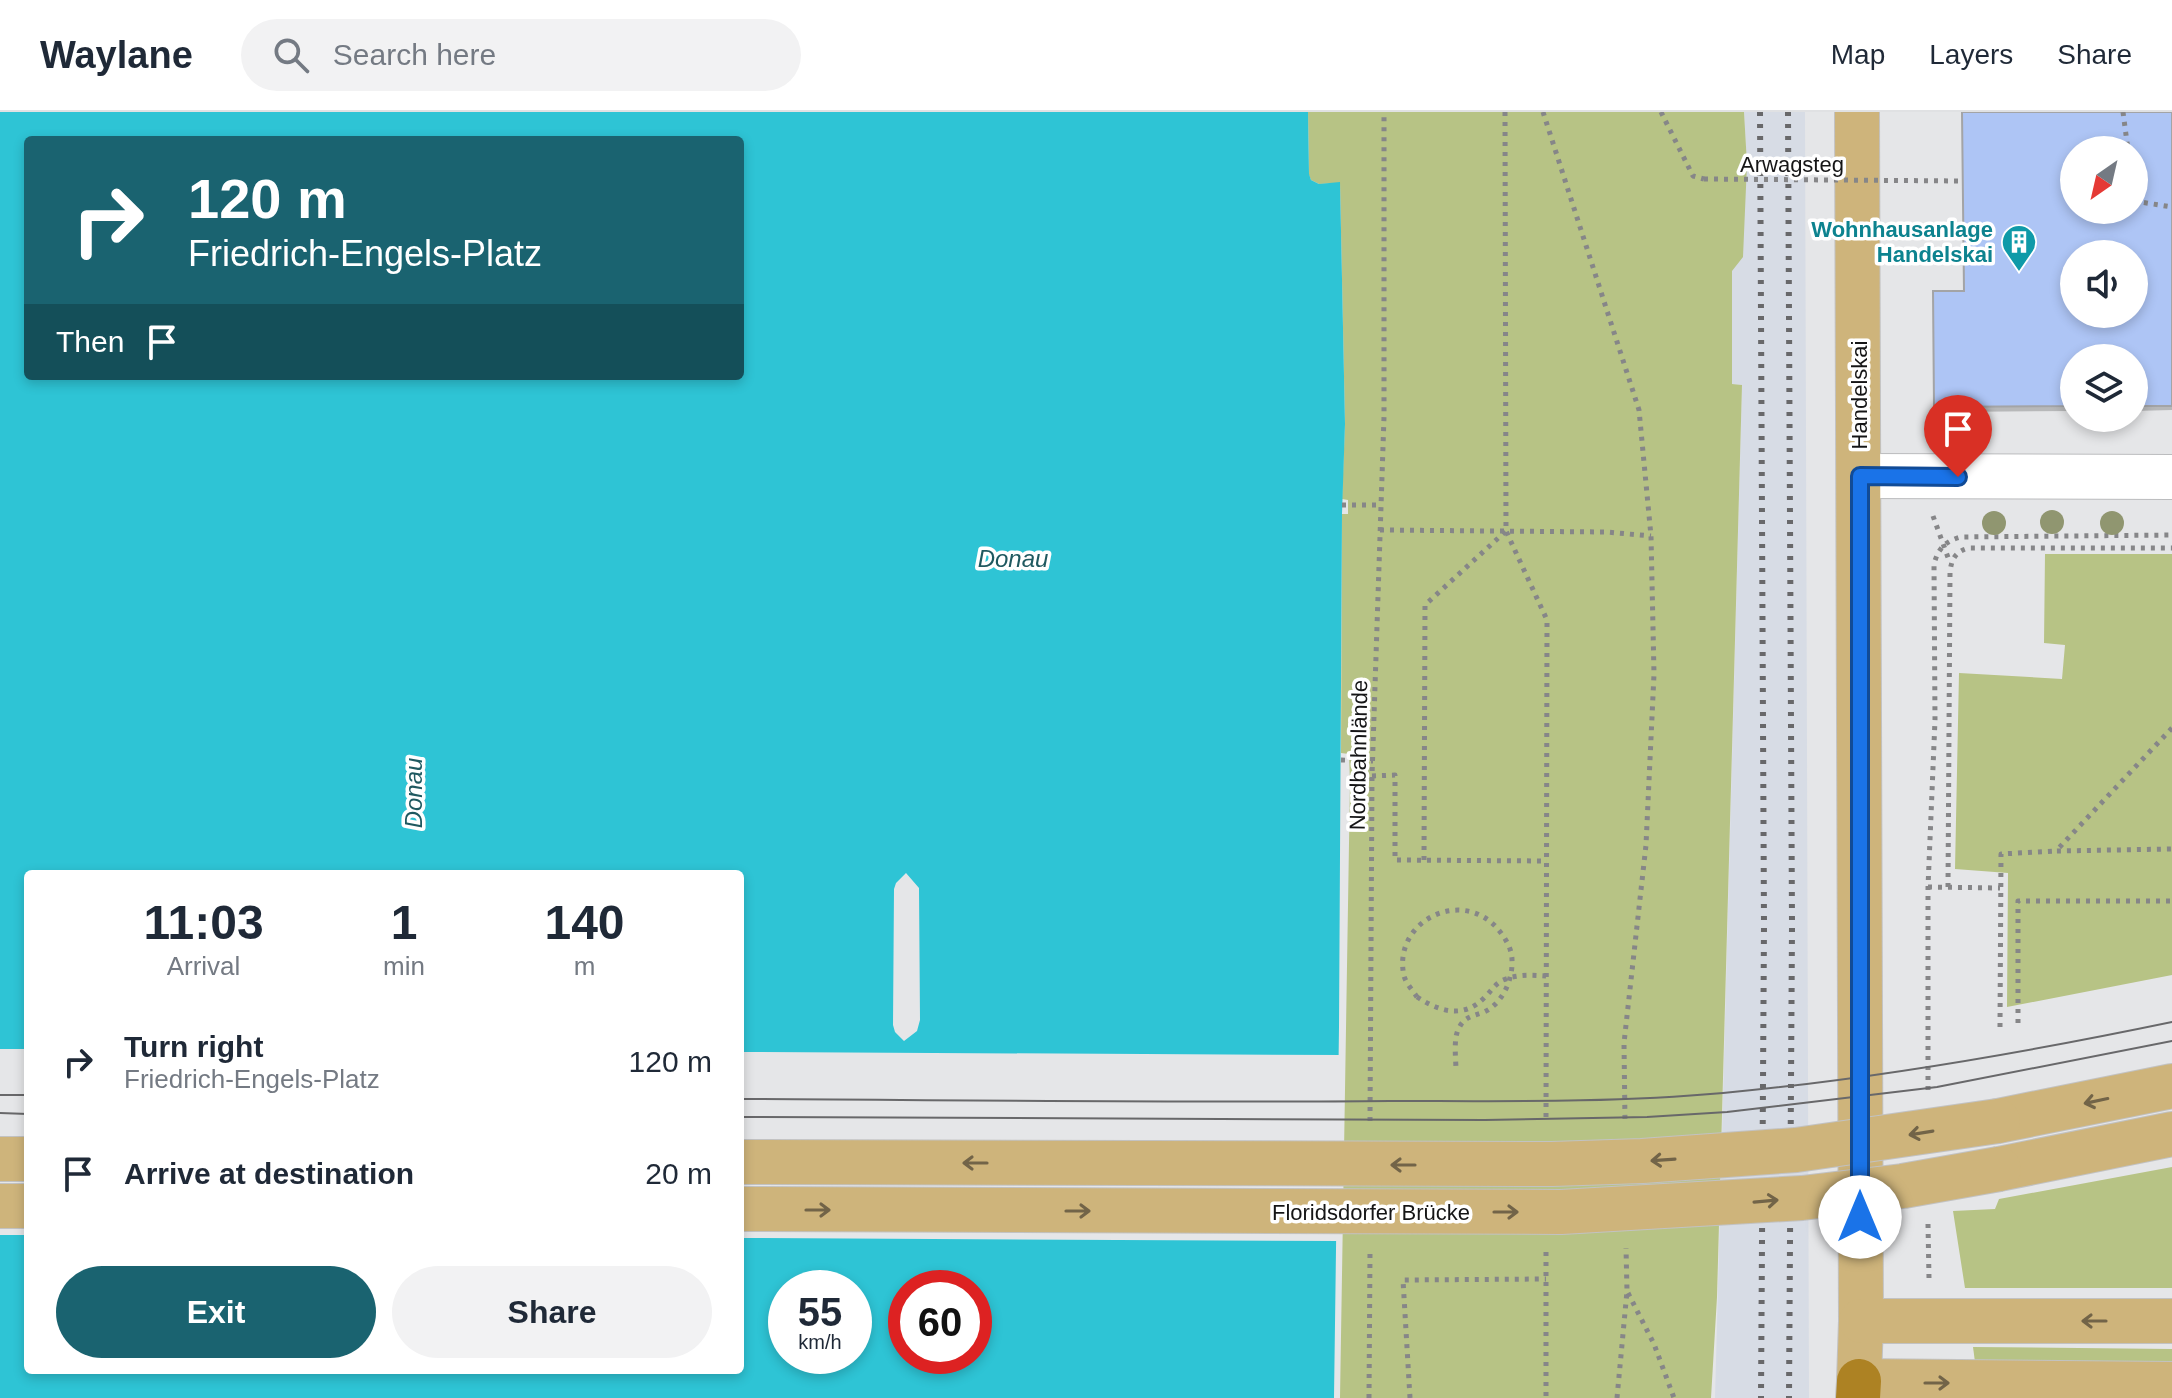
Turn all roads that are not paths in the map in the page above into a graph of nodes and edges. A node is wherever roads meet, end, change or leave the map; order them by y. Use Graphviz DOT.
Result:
graph roads {
  1 [pos="1857,112"];
  2 [pos="1860,476"];
  3 [pos="2172,477"];
  4 [pos="2172,1086"];
  5 [pos="2172,1134"];
  6 [pos="0,1159"];
  7 [pos="24,1159"];
  8 [pos="744,1162"];
  9 [pos="0,1206"];
  10 [pos="24,1206"];
  11 [pos="744,1209"];
  12 [pos="1861,1321"];
  13 [pos="2172,1321"];
  14 [pos="2172,1384"];
  15 [pos="1858,1390"];
  1 -- 2 [label="main road, Handelskai"];
  2 -- 3 [label="street"];
  2 -- 12 [label="main road, Handelskai"];
  4 -- 8 [label="main road, one-way, bridge"];
  11 -- 5 [label="main road, Floridsdorfer Brücke, one-way, bridge"];
  6 -- 7 [label="main road"];
  9 -- 10 [label="main road"];
  13 -- 12 [label="main road, one-way"];
  12 -- 15 [label="main road, Handelskai"];
  15 -- 14 [label="main road, one-way"];
}
